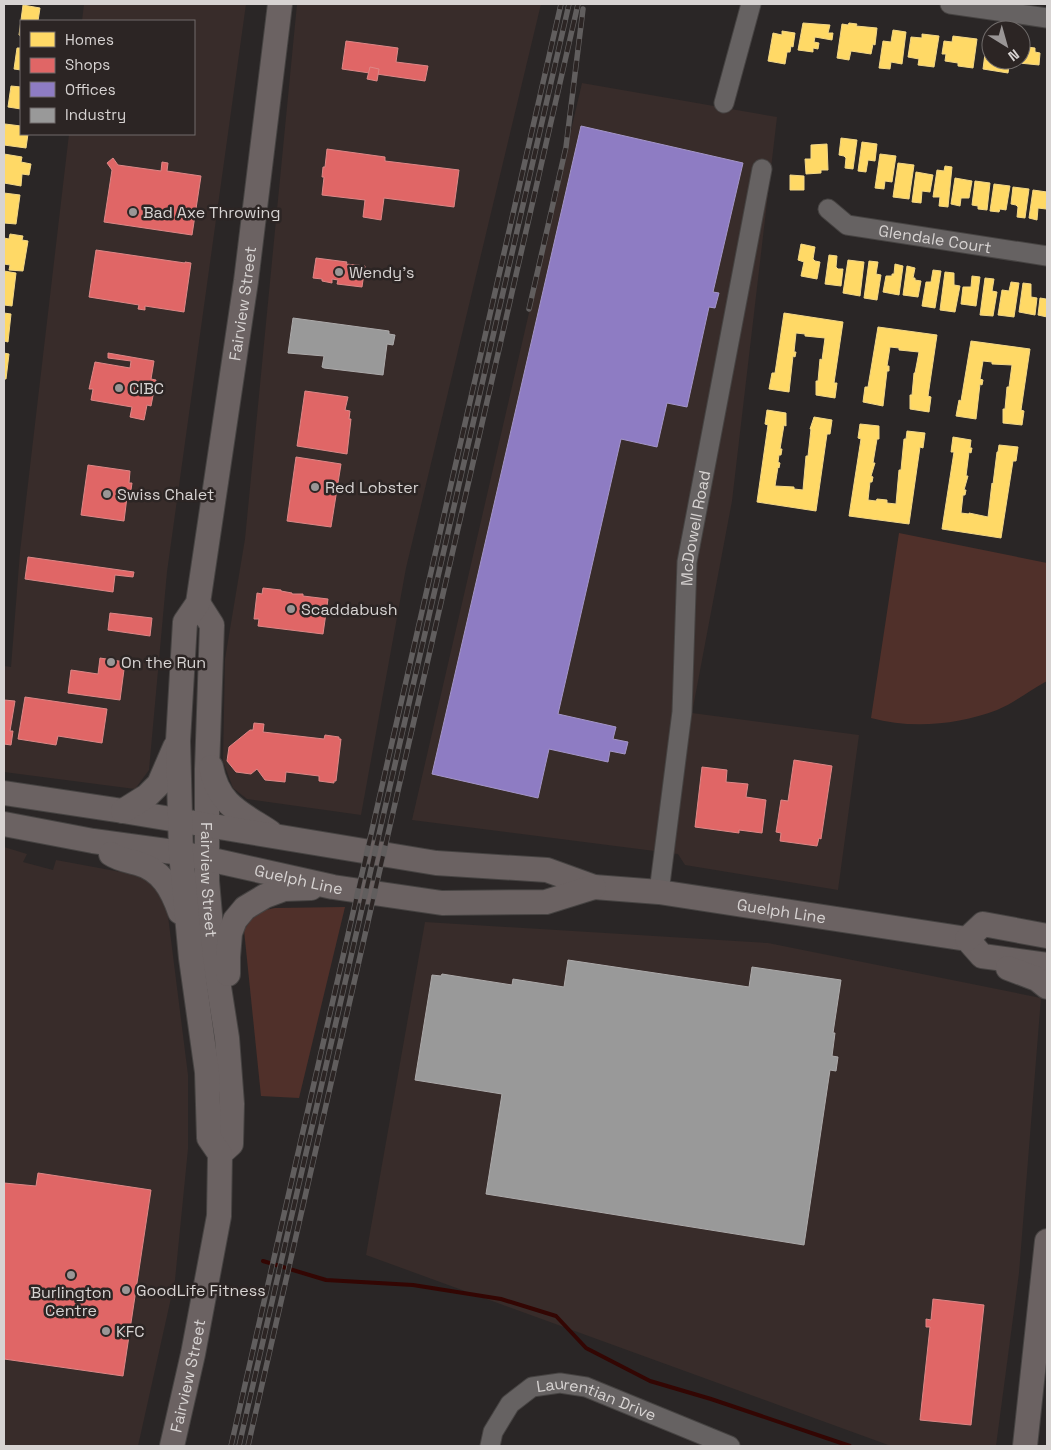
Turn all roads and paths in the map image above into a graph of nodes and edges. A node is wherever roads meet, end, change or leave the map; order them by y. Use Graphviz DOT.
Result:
graph roads {
  1 [pos="280,4"];
  2 [pos="752,4"];
  3 [pos="950,4"];
  4 [pos="1012,8"];
  5 [pos="1047,18"];
  6 [pos="724,103"];
  7 [pos="762,169"];
  8 [pos="828,208"];
  9 [pos="1047,256"];
  10 [pos="198,603"];
  11 [pos="178,741"];
  12 [pos="207,750"];
  13 [pos="4,793"];
  14 [pos="123,811"];
  15 [pos="180,820"];
  16 [pos="4,824"];
  17 [pos="206,825"];
  18 [pos="278,836"];
  19 [pos="93,841"];
  20 [pos="181,853"];
  21 [pos="206,858"];
  22 [pos="333,887"];
  23 [pos="594,887"];
  24 [pos="658,892"];
  25 [pos="188,927"];
  26 [pos="1047,936"];
  27 [pos="974,948"];
  28 [pos="1047,965"];
  29 [pos="1047,987"];
  30 [pos="220,992"];
  31 [pos="220,1154"];
  32 [pos="1047,1241"];
  33 [pos="172,1446"];
  34 [pos="490,1446"];
  35 [pos="730,1446"];
  36 [pos="1025,1446"];
  1 -- 10 [label="main road, Fairview Street"];
  2 -- 6 [label="street"];
  3 -- 4 [label="street"];
  4 -- 5 [label="street"];
  7 -- 24 [label="street, McDowell Road"];
  8 -- 9 [label="street, Glendale Court"];
  10 -- 11 [label="main road, Fairview Street"];
  10 -- 12 [label="main road, Fairview Street"];
  11 -- 14 [label="main road"];
  11 -- 15 [label="main road, Fairview Street"];
  12 -- 17 [label="main road, Fairview Street"];
  12 -- 18 [label="main road"];
  13 -- 14 [label="main road, Guelph Line"];
  14 -- 15 [label="main road, Guelph Line"];
  15 -- 17 [label="main road, Guelph Line"];
  15 -- 20 [label="main road, Fairview Street"];
  16 -- 19 [label="main road, Guelph Line"];
  17 -- 18 [label="main road, Guelph Line"];
  17 -- 21 [label="main road, Fairview Street"];
  18 -- 23 [label="main road, Guelph Line"];
  19 -- 20 [label="main road, Guelph Line"];
  19 -- 25 [label="main road"];
  20 -- 21 [label="main road, Guelph Line"];
  20 -- 25 [label="main road, Fairview Street"];
  21 -- 22 [label="main road, Guelph Line"];
  21 -- 30 [label="main road, Fairview Street"];
  22 -- 23 [label="main road, Guelph Line"];
  22 -- 30 [label="main road"];
  23 -- 24 [label="main road, Guelph Line"];
  24 -- 27 [label="main road, Guelph Line"];
  25 -- 31 [label="main road, Fairview Street"];
  26 -- 27 [label="main road"];
  27 -- 28 [label="main road, Guelph Line"];
  27 -- 29 [label="main road"];
  30 -- 31 [label="main road, Fairview Street"];
  31 -- 33 [label="main road, Fairview Street"];
  32 -- 36 [label="main road"];
  34 -- 35 [label="street, Laurentian Drive"];
}
